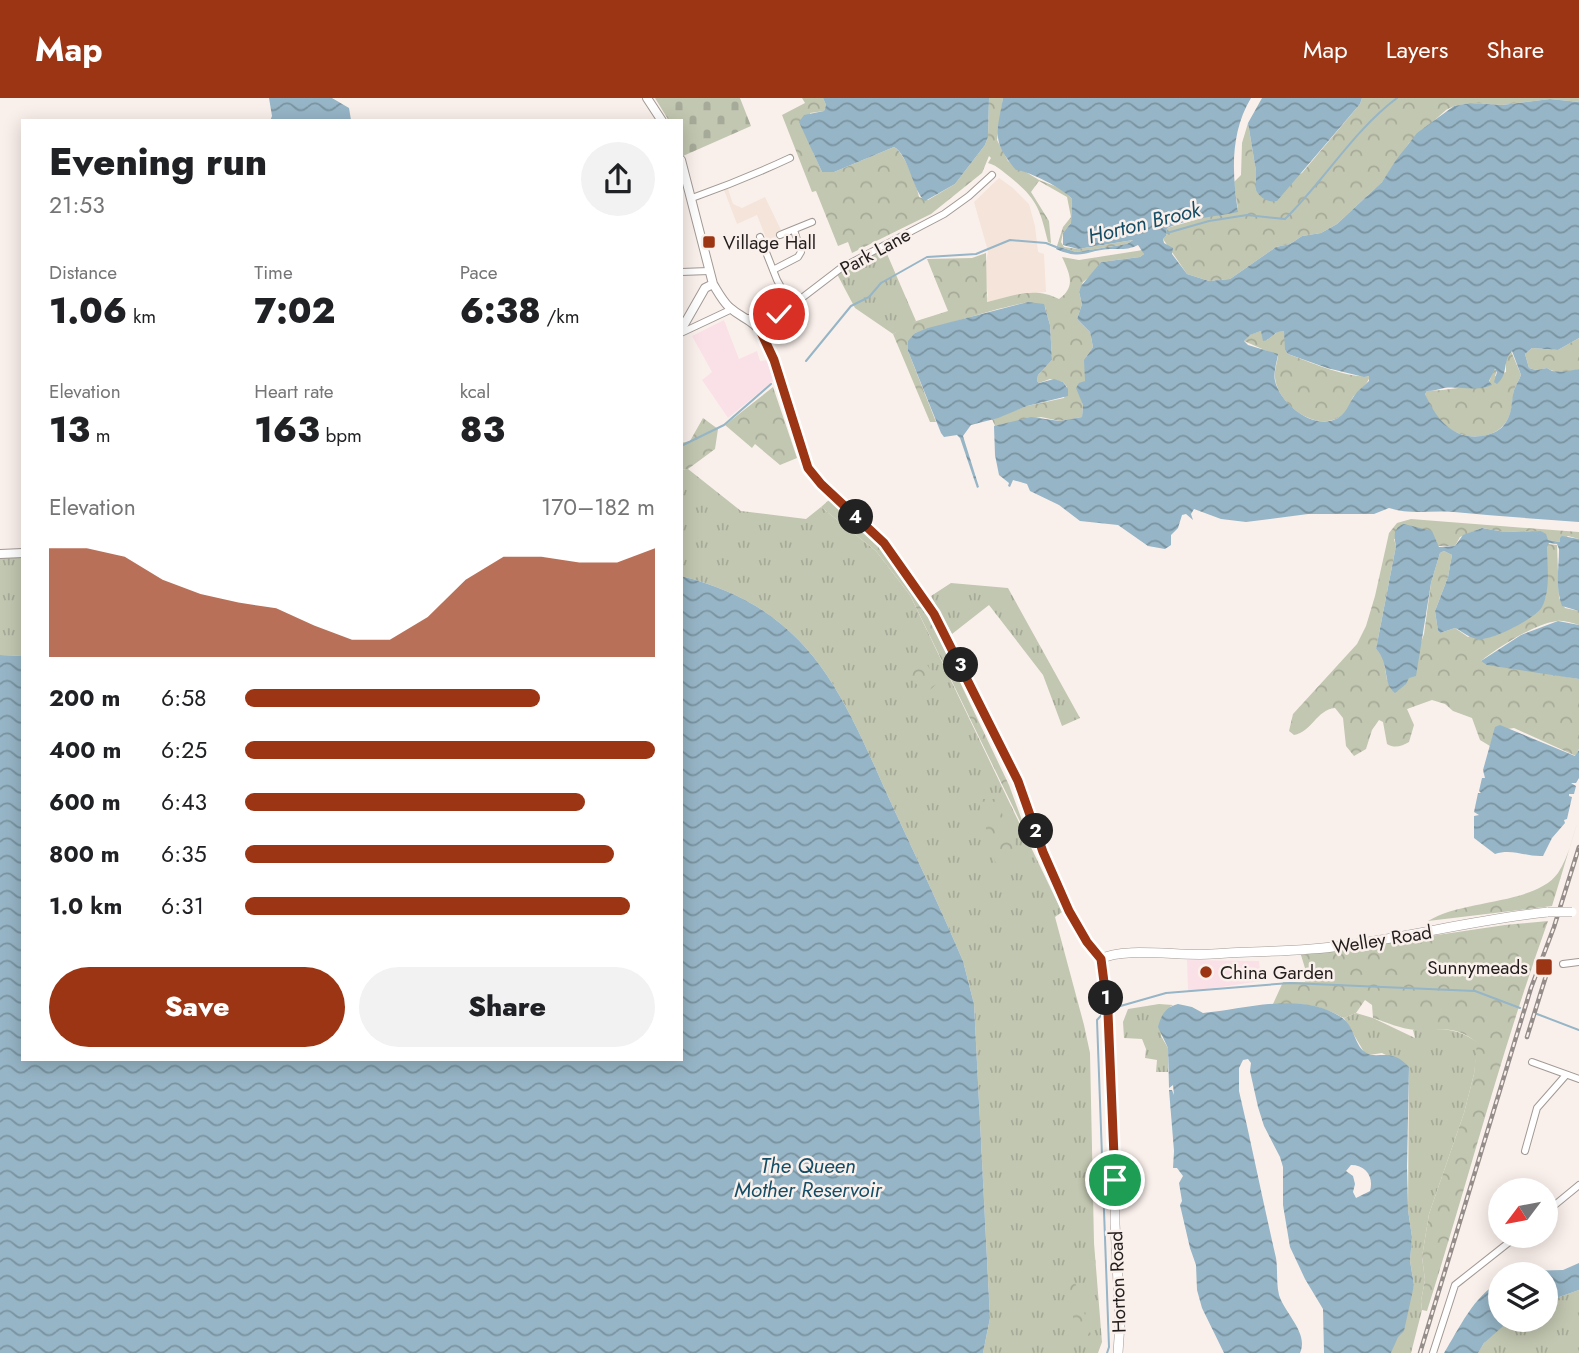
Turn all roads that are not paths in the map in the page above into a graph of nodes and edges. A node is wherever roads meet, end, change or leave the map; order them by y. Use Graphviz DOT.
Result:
graph roads {
  1 [pos="647,98"];
  2 [pos="661,119"];
  3 [pos="790,158"];
  4 [pos="683,167"];
  5 [pos="992,175"];
  6 [pos="692,198"];
  7 [pos="812,222"];
  8 [pos="794,230"];
  9 [pos="779,235"];
  10 [pos="760,237"];
  11 [pos="773,270"];
  12 [pos="709,271"];
  13 [pos="683,272"];
  14 [pos="713,284"];
  15 [pos="791,305"];
  16 [pos="732,309"];
  17 [pos="775,317"];
  18 [pos="748,318"];
  19 [pos="683,327"];
  20 [pos="683,330"];
  21 [pos="760,330"];
  22 [pos="21,553"];
  23 [pos="0,554"];
  24 [pos="1576,912"];
  25 [pos="1101,959"];
  26 [pos="1579,962"];
  27 [pos="1563,964"];
  28 [pos="1532,1062"];
  29 [pos="1566,1075"];
  30 [pos="1579,1079"];
  31 [pos="1525,1152"];
  32 [pos="1579,1185"];
  33 [pos="1558,1202"];
  34 [pos="1502,1248"];
  35 [pos="1118,1353"];
  36 [pos="1433,1353"];
  1 -- 2 [label="street"];
  3 -- 6 [label="street"];
  4 -- 6 [label="street"];
  5 -- 15 [label="street, Park Lane"];
  6 -- 12 [label="street"];
  7 -- 8 [label="street"];
  8 -- 9 [label="street"];
  8 -- 11 [label="street"];
  10 -- 11 [label="street"];
  11 -- 15 [label="street"];
  12 -- 13 [label="street"];
  12 -- 14 [label="street"];
  14 -- 16 [label="street"];
  14 -- 19 [label="street"];
  15 -- 17 [label="street, Park Lane"];
  16 -- 18 [label="street"];
  16 -- 20 [label="street"];
  17 -- 18 [label="street"];
  17 -- 21 [label="street, Park Lane"];
  18 -- 21 [label="street"];
  21 -- 25 [label="street"];
  22 -- 23 [label="street"];
  24 -- 25 [label="main road, Welley Road, bridge"];
  25 -- 35 [label="main road, Horton Road"];
  26 -- 27 [label="street"];
  28 -- 29 [label="street"];
  29 -- 30 [label="street"];
  29 -- 31 [label="street"];
  32 -- 33 [label="street"];
  34 -- 36 [label="street"];
}
